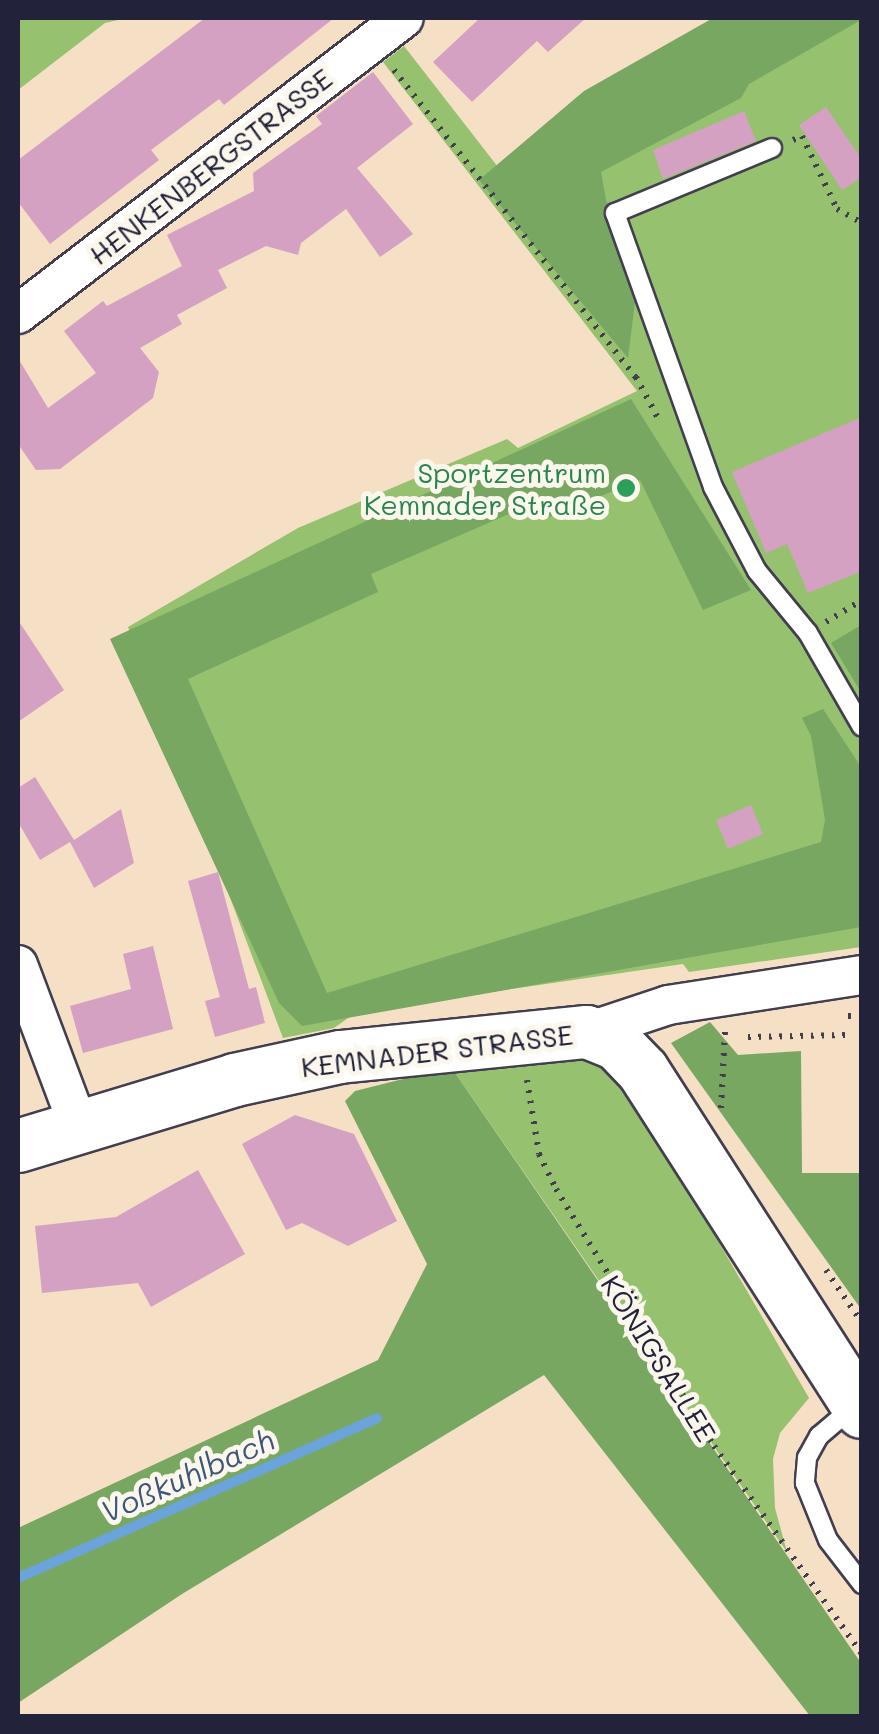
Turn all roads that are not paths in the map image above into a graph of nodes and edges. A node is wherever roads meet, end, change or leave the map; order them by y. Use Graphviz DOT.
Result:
graph roads {
  1 [pos="404,18"];
  2 [pos="772,148"];
  3 [pos="18,314"];
  4 [pos="862,727"];
  5 [pos="18,965"];
  6 [pos="862,975"];
  7 [pos="587,1032"];
  8 [pos="80,1127"];
  9 [pos="18,1146"];
  10 [pos="859,1408"];
  11 [pos="862,1584"];
  1 -- 3 [label="street, HENKENBERGSTRASSE"];
  2 -- 4 [label="lane"];
  5 -- 8 [label="street"];
  6 -- 7 [label="street, KEMNADER STRASSE"];
  7 -- 8 [label="main road, KEMNADER STRASSE"];
  7 -- 10 [label="main road"];
  8 -- 9 [label="main road, KEMNADER STRASSE"];
  10 -- 11 [label="lane"];
}
